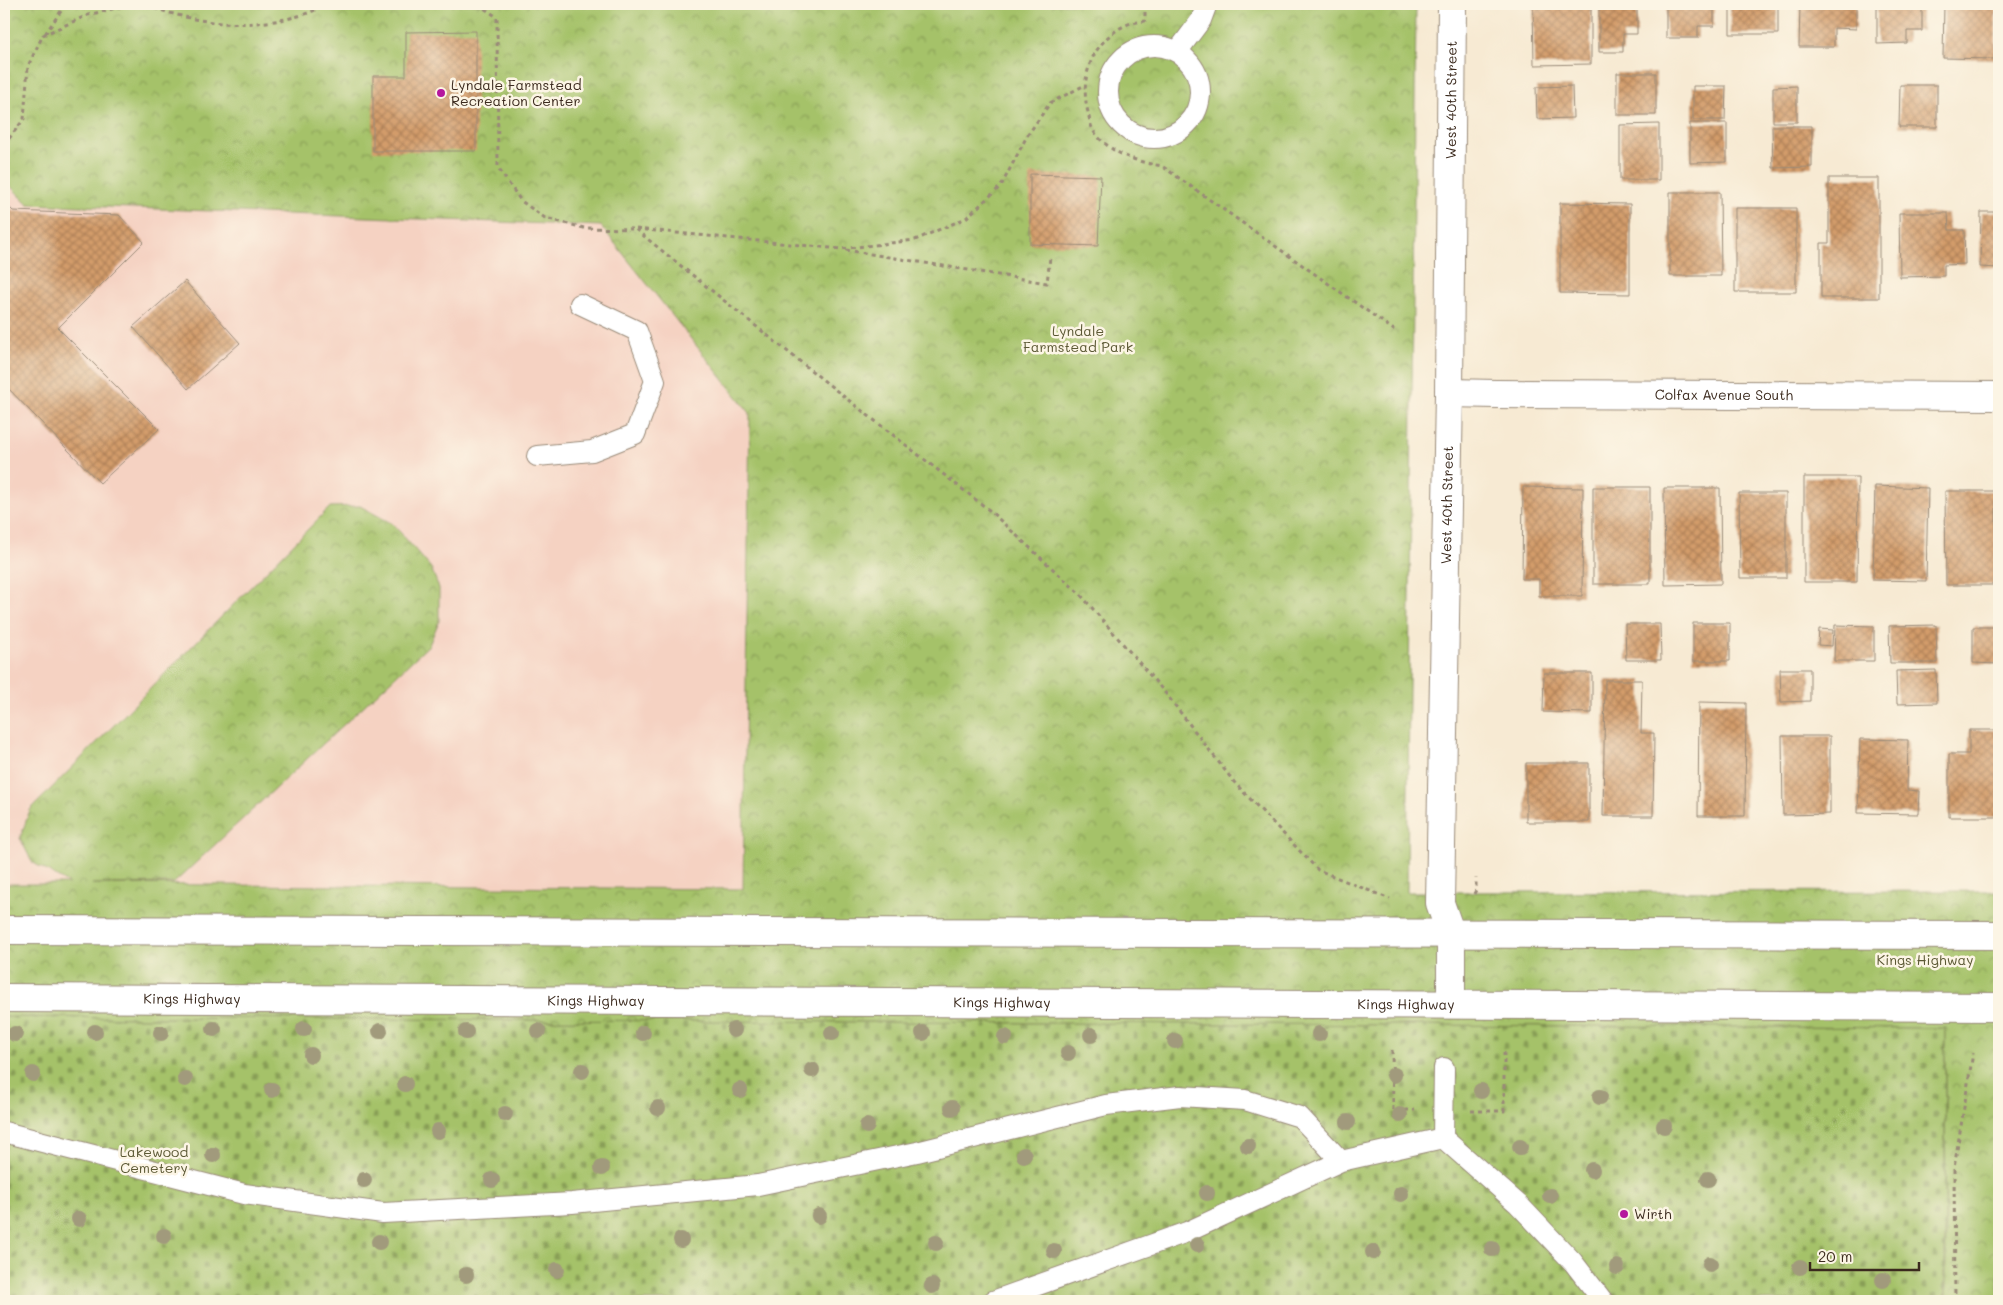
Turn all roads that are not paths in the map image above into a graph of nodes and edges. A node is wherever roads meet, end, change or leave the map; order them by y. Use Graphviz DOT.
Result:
graph roads {
  1 [pos="1207,4"];
  2 [pos="1452,4"];
  3 [pos="1177,52"];
  4 [pos="580,304"];
  5 [pos="1449,393"];
  6 [pos="1999,396"];
  7 [pos="537,456"];
  8 [pos="4,930"];
  9 [pos="1451,934"];
  10 [pos="1999,935"];
  11 [pos="4,998"];
  12 [pos="1451,1004"];
  13 [pos="1999,1007"];
  14 [pos="1444,1068"];
  15 [pos="4,1132"];
  16 [pos="1443,1138"];
  17 [pos="1341,1161"];
  18 [pos="993,1301"];
  19 [pos="1603,1301"];
  1 -- 3 [label="lane"];
  2 -- 5 [label="street, West 40th Street"];
  3 -- 3 [label="lane"];
  4 -- 7 [label="lane"];
  5 -- 6 [label="street, Colfax Avenue South"];
  5 -- 9 [label="street, West 40th Street"];
  8 -- 9 [label="street"];
  9 -- 10 [label="street"];
  9 -- 12 [label="street, West 40th Street"];
  11 -- 12 [label="street, Kings Highway"];
  12 -- 13 [label="street, Kings Highway"];
  14 -- 16 [label="lane"];
  15 -- 17 [label="lane"];
  16 -- 17 [label="lane"];
  16 -- 19 [label="lane"];
  17 -- 18 [label="lane"];
}
